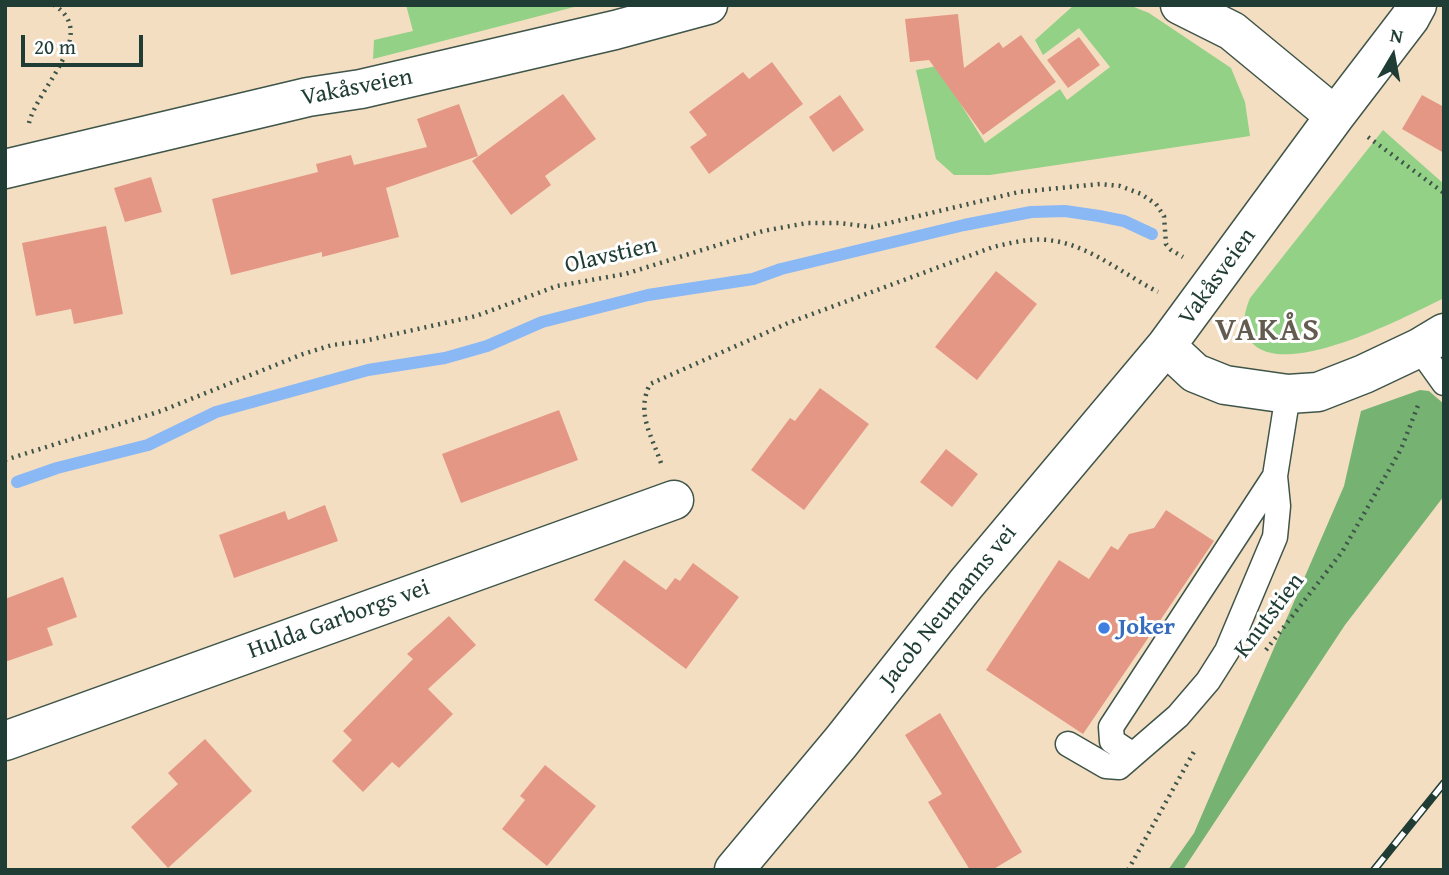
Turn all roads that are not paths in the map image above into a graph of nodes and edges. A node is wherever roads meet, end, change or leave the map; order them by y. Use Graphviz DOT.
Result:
graph roads {
  1 [pos="708,5"];
  2 [pos="1180,5"];
  3 [pos="1417,5"];
  4 [pos="1335,116"];
  5 [pos="18,166"];
  6 [pos="1431,341"];
  7 [pos="1166,346"];
  8 [pos="1444,383"];
  9 [pos="1288,394"];
  10 [pos="1275,476"];
  11 [pos="674,500"];
  12 [pos="5,741"];
  13 [pos="1068,744"];
  14 [pos="1119,767"];
  15 [pos="734,870"];
  1 -- 5 [label="street, Vakåsveien"];
  2 -- 4 [label="street"];
  3 -- 4 [label="street, Vakåsveien"];
  4 -- 7 [label="street, Vakåsveien"];
  6 -- 8 [label="lane"];
  6 -- 9 [label="street, Vakåsveien"];
  7 -- 9 [label="street, Vakåsveien"];
  7 -- 15 [label="street, Jacob Neumanns vei"];
  9 -- 10 [label="lane"];
  10 -- 14 [label="lane"];
  10 -- 14 [label="lane"];
  11 -- 12 [label="street, Hulda Garborgs vei"];
  13 -- 14 [label="lane"];
}
